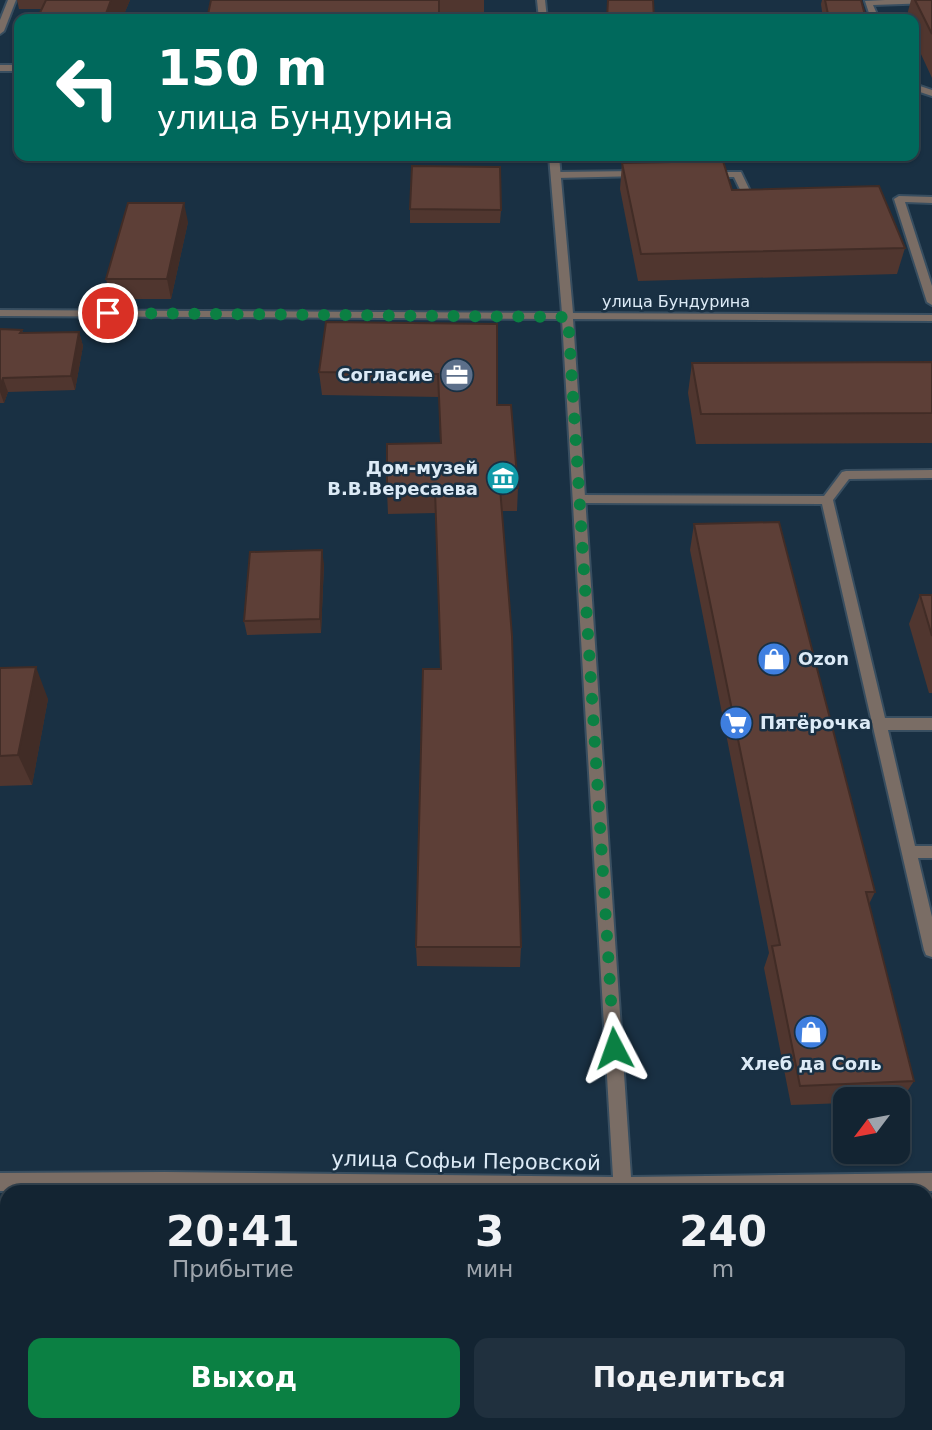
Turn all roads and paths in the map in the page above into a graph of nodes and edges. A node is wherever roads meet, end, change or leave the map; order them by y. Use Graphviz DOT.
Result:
graph roads {
  1 [pos="12,0"];
  2 [pos="932,1"];
  3 [pos="873,14"];
  4 [pos="0,31"];
  5 [pos="555,161"];
  6 [pos="647,174"];
  7 [pos="699,174"];
  8 [pos="556,175"];
  9 [pos="762,200"];
  10 [pos="932,200"];
  11 [pos="932,302"];
  12 [pos="0,313"];
  13 [pos="568,317"];
  14 [pos="932,318"];
  15 [pos="932,474"];
  16 [pos="579,499"];
  17 [pos="827,500"];
  18 [pos="880,724"];
  19 [pos="932,724"];
  20 [pos="910,852"];
  21 [pos="932,852"];
  22 [pos="932,950"];
  23 [pos="0,1182"];
  24 [pos="932,1182"];
  25 [pos="400,1185"];
  26 [pos="623,1185"];
  27 [pos="799,1185"];
  1 -- 4 [label="street"];
  2 -- 3 [label="street"];
  5 -- 8 [label="street"];
  6 -- 8 [label="street"];
  7 -- 9 [label="street"];
  8 -- 13 [label="street"];
  10 -- 11 [label="street"];
  12 -- 13 [label="street, улица Бундурина"];
  13 -- 14 [label="street, улица Бундурина"];
  13 -- 16 [label="street"];
  15 -- 17 [label="street"];
  16 -- 17 [label="street"];
  16 -- 26 [label="street"];
  17 -- 18 [label="street"];
  18 -- 19 [label="street"];
  18 -- 20 [label="street"];
  20 -- 21 [label="street"];
  20 -- 22 [label="street"];
  23 -- 25 [label="street, улица Софьи Перовской"];
  24 -- 27 [label="street, улица Софьи Перовской"];
}
